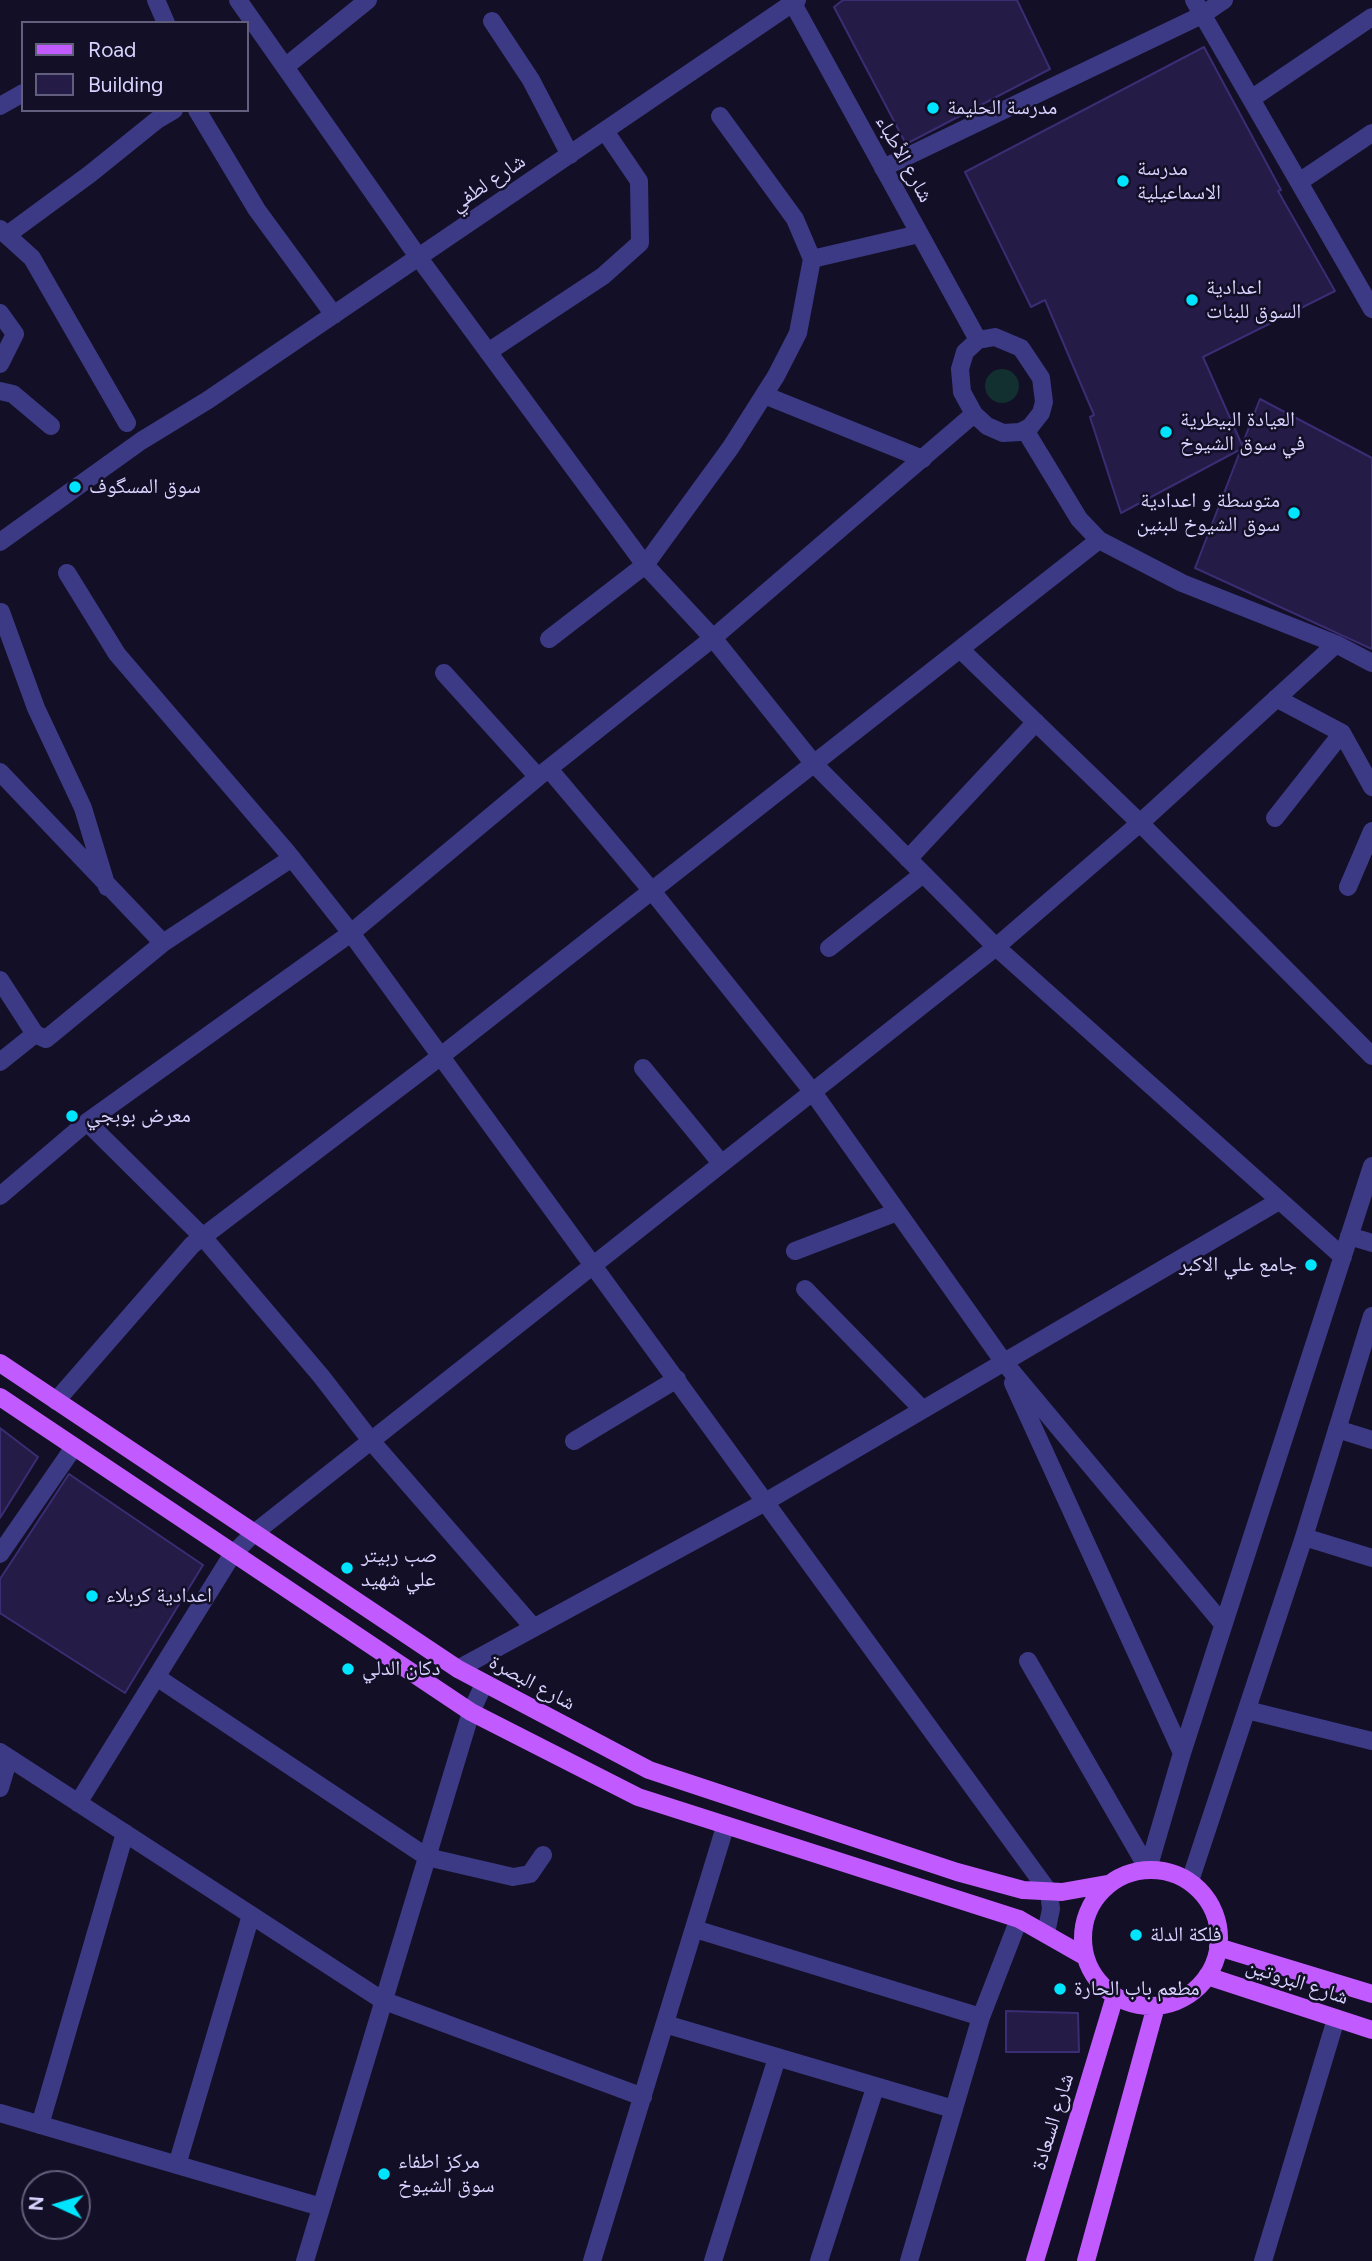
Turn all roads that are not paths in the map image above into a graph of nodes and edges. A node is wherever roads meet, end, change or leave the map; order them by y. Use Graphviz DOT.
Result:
graph roads {
  1 [pos="156,0"];
  2 [pos="238,0"];
  3 [pos="368,0"];
  4 [pos="1224,0"];
  5 [pos="794,1"];
  6 [pos="347,7"];
  7 [pos="1198,7"];
  8 [pos="1372,18"];
  9 [pos="165,21"];
  10 [pos="492,21"];
  11 [pos="285,67"];
  12 [pos="21,94"];
  13 [pos="1251,99"];
  14 [pos="0,106"];
  15 [pos="171,112"];
  16 [pos="198,112"];
  17 [pos="720,116"];
  18 [pos="605,131"];
  19 [pos="1372,134"];
  20 [pos="569,155"];
  21 [pos="883,168"];
  22 [pos="1299,182"];
  23 [pos="3,232"];
  24 [pos="919,233"];
  25 [pos="419,258"];
  26 [pos="812,259"];
  27 [pos="1372,309"];
  28 [pos="0,313"];
  29 [pos="334,315"];
  30 [pos="978,340"];
  31 [pos="488,352"];
  32 [pos="0,364"];
  33 [pos="0,391"];
  34 [pos="765,395"];
  35 [pos="974,414"];
  36 [pos="127,423"];
  37 [pos="51,426"];
  38 [pos="1025,430"];
  39 [pos="923,458"];
  40 [pos="1098,540"];
  41 [pos="0,542"];
  42 [pos="645,565"];
  43 [pos="67,573"];
  44 [pos="1,612"];
  45 [pos="713,638"];
  46 [pos="549,639"];
  47 [pos="1336,644"];
  48 [pos="961,650"];
  49 [pos="1372,663"];
  50 [pos="444,673"];
  51 [pos="1276,698"];
  52 [pos="1036,722"];
  53 [pos="1342,733"];
  54 [pos="814,764"];
  55 [pos="0,772"];
  56 [pos="543,773"];
  57 [pos="1372,787"];
  58 [pos="1275,818"];
  59 [pos="1140,823"];
  60 [pos="1372,831"];
  61 [pos="292,858"];
  62 [pos="908,859"];
  63 [pos="923,874"];
  64 [pos="107,887"];
  65 [pos="1348,887"];
  66 [pos="652,891"];
  67 [pos="351,933"];
  68 [pos="163,943"];
  69 [pos="996,947"];
  70 [pos="829,948"];
  71 [pos="0,980"];
  72 [pos="35,1034"];
  73 [pos="441,1056"];
  74 [pos="1372,1056"];
  75 [pos="0,1062"];
  76 [pos="643,1068"];
  77 [pos="812,1091"];
  78 [pos="87,1122"];
  79 [pos="722,1163"];
  80 [pos="1372,1166"];
  81 [pos="0,1196"];
  82 [pos="1279,1200"];
  83 [pos="897,1212"];
  84 [pos="203,1237"];
  85 [pos="1349,1237"];
  86 [pos="1372,1243"];
  87 [pos="795,1251"];
  88 [pos="1343,1257"];
  89 [pos="592,1265"];
  90 [pos="805,1289"];
  91 [pos="1371,1325"];
  92 [pos="1003,1361"];
  93 [pos="0,1363"];
  94 [pos="677,1379"];
  95 [pos="0,1397"];
  96 [pos="56,1401"];
  97 [pos="922,1409"];
  98 [pos="1337,1429"];
  99 [pos="1372,1440"];
  100 [pos="574,1441"];
  101 [pos="372,1442"];
  102 [pos="74,1447"];
  103 [pos="767,1501"];
  104 [pos="253,1534"];
  105 [pos="1304,1537"];
  106 [pos="0,1554"];
  107 [pos="232,1555"];
  108 [pos="1372,1558"];
  109 [pos="1223,1624"];
  110 [pos="534,1628"];
  111 [pos="1028,1661"];
  112 [pos="458,1669"];
  113 [pos="158,1678"];
  114 [pos="484,1684"];
  115 [pos="1247,1710"];
  116 [pos="471,1712"];
  117 [pos="1372,1741"];
  118 [pos="1182,1753"];
  119 [pos="5,1755"];
  120 [pos="0,1788"];
  121 [pos="78,1802"];
  122 [pos="725,1827"];
  123 [pos="125,1833"];
  124 [pos="543,1855"];
  125 [pos="427,1857"];
  126 [pos="1148,1869"];
  127 [pos="1190,1881"];
  128 [pos="1107,1884"];
  129 [pos="1049,1892"];
  130 [pos="251,1915"];
  131 [pos="1019,1919"];
  132 [pos="695,1929"];
  133 [pos="1046,1933"];
  134 [pos="1218,1947"];
  135 [pos="1084,1956"];
  136 [pos="1207,1976"];
  137 [pos="1372,1994"];
  138 [pos="1115,1996"];
  139 [pos="382,2000"];
  140 [pos="1156,2006"];
  141 [pos="981,2017"];
  142 [pos="1336,2019"];
  143 [pos="665,2024"];
  144 [pos="1372,2030"];
  145 [pos="777,2058"];
  146 [pos="875,2088"];
  147 [pos="643,2097"];
  148 [pos="953,2109"];
  149 [pos="0,2113"];
  150 [pos="40,2125"];
  151 [pos="177,2165"];
  152 [pos="321,2207"];
  153 [pos="305,2261"];
  154 [pos="592,2261"];
  155 [pos="713,2261"];
  156 [pos="819,2261"];
  157 [pos="909,2261"];
  158 [pos="1035,2261"];
  159 [pos="1086,2261"];
  160 [pos="1263,2261"];
  1 -- 9 [label="street"];
  2 -- 11 [label="street"];
  3 -- 6 [label="street"];
  4 -- 7 [label="street"];
  5 -- 18 [label="street, شارع لطفي"];
  5 -- 21 [label="street, شارع الأطباء"];
  6 -- 11 [label="street"];
  7 -- 13 [label="street"];
  7 -- 21 [label="street"];
  8 -- 13 [label="street"];
  10 -- 20 [label="street"];
  11 -- 25 [label="street"];
  12 -- 14 [label="street"];
  13 -- 22 [label="street"];
  15 -- 23 [label="street"];
  16 -- 29 [label="street"];
  17 -- 26 [label="street"];
  18 -- 20 [label="street, شارع لطفي"];
  18 -- 31 [label="street"];
  19 -- 22 [label="street"];
  20 -- 25 [label="street, شارع لطفي"];
  21 -- 24 [label="street, شارع الأطباء"];
  22 -- 27 [label="street"];
  23 -- 36 [label="street"];
  24 -- 26 [label="street"];
  24 -- 30 [label="street, شارع الأطباء"];
  25 -- 29 [label="street, شارع لطفي"];
  25 -- 31 [label="street"];
  26 -- 34 [label="street"];
  28 -- 32 [label="street"];
  29 -- 41 [label="street, شارع لطفي"];
  30 -- 35 [label="street"];
  30 -- 38 [label="street"];
  31 -- 42 [label="street"];
  33 -- 37 [label="street"];
  34 -- 39 [label="street"];
  34 -- 42 [label="street"];
  35 -- 38 [label="street"];
  35 -- 39 [label="street"];
  38 -- 40 [label="street"];
  39 -- 45 [label="street"];
  40 -- 47 [label="street"];
  40 -- 48 [label="street"];
  42 -- 45 [label="street"];
  42 -- 46 [label="street"];
  43 -- 61 [label="street"];
  44 -- 64 [label="street"];
  45 -- 54 [label="street"];
  45 -- 56 [label="street"];
  47 -- 49 [label="street"];
  47 -- 51 [label="street"];
  48 -- 52 [label="street"];
  48 -- 54 [label="street"];
  50 -- 56 [label="street"];
  51 -- 53 [label="street"];
  51 -- 59 [label="street"];
  52 -- 59 [label="street"];
  52 -- 62 [label="street"];
  53 -- 57 [label="street"];
  53 -- 58 [label="street"];
  54 -- 62 [label="street"];
  54 -- 66 [label="street"];
  55 -- 64 [label="street"];
  56 -- 66 [label="street"];
  56 -- 67 [label="street"];
  59 -- 69 [label="street"];
  59 -- 74 [label="street"];
  60 -- 65 [label="street"];
  61 -- 67 [label="street"];
  61 -- 68 [label="street"];
  62 -- 63 [label="street"];
  63 -- 69 [label="street"];
  63 -- 70 [label="street"];
  64 -- 68 [label="street"];
  66 -- 73 [label="street"];
  66 -- 77 [label="street"];
  67 -- 73 [label="street"];
  67 -- 78 [label="street"];
  68 -- 72 [label="street"];
  69 -- 77 [label="street"];
  69 -- 82 [label="street"];
  71 -- 72 [label="street"];
  72 -- 75 [label="street"];
  73 -- 84 [label="street"];
  73 -- 89 [label="street"];
  76 -- 79 [label="street"];
  77 -- 79 [label="street"];
  77 -- 83 [label="street"];
  78 -- 81 [label="street"];
  78 -- 84 [label="street"];
  79 -- 89 [label="street"];
  80 -- 85 [label="street"];
  82 -- 88 [label="street"];
  82 -- 92 [label="street"];
  83 -- 87 [label="street"];
  83 -- 92 [label="street"];
  84 -- 96 [label="street"];
  84 -- 101 [label="street"];
  85 -- 86 [label="street"];
  85 -- 88 [label="street"];
  88 -- 109 [label="street"];
  89 -- 94 [label="street"];
  89 -- 101 [label="street"];
  90 -- 97 [label="street"];
  91 -- 98 [label="street"];
  92 -- 97 [label="street"];
  92 -- 109 [label="street"];
  92 -- 118 [label="street"];
  93 -- 96 [label="main road, شارع البصرة"];
  94 -- 100 [label="street"];
  94 -- 103 [label="street"];
  95 -- 102 [label="main road"];
  96 -- 104 [label="main road, شارع البصرة"];
  97 -- 103 [label="street"];
  98 -- 99 [label="street"];
  98 -- 105 [label="street"];
  101 -- 104 [label="street"];
  101 -- 110 [label="street"];
  102 -- 106 [label="street"];
  102 -- 107 [label="main road"];
  103 -- 110 [label="street"];
  103 -- 129 [label="street"];
  104 -- 107 [label="street"];
  104 -- 112 [label="main road, شارع البصرة"];
  105 -- 108 [label="street"];
  105 -- 115 [label="street"];
  107 -- 113 [label="street"];
  107 -- 116 [label="main road"];
  109 -- 118 [label="street"];
  110 -- 112 [label="street"];
  111 -- 126 [label="street"];
  112 -- 114 [label="main road, شارع البصرة"];
  113 -- 121 [label="street"];
  113 -- 125 [label="street"];
  114 -- 116 [label="street"];
  114 -- 129 [label="main road, شارع البصرة"];
  115 -- 117 [label="street"];
  115 -- 127 [label="street"];
  116 -- 122 [label="main road"];
  116 -- 125 [label="street"];
  118 -- 126 [label="street"];
  119 -- 120 [label="street"];
  119 -- 121 [label="street"];
  121 -- 123 [label="street"];
  122 -- 131 [label="main road"];
  122 -- 132 [label="street"];
  123 -- 130 [label="street"];
  123 -- 150 [label="street"];
  124 -- 125 [label="street"];
  125 -- 139 [label="street"];
  126 -- 127 [label="main road"];
  126 -- 128 [label="main road"];
  127 -- 134 [label="main road"];
  128 -- 129 [label="main road, شارع البصرة"];
  128 -- 135 [label="main road"];
  129 -- 133 [label="street"];
  130 -- 139 [label="street"];
  130 -- 151 [label="street"];
  131 -- 133 [label="main road"];
  131 -- 141 [label="street"];
  132 -- 141 [label="street"];
  132 -- 143 [label="street"];
  133 -- 135 [label="main road"];
  134 -- 136 [label="main road"];
  134 -- 137 [label="main road, شارع البروتين"];
  135 -- 138 [label="main road"];
  136 -- 140 [label="main road"];
  136 -- 142 [label="main road, شارع البروتين"];
  138 -- 140 [label="main road"];
  138 -- 158 [label="main road, شارع السعادة"];
  139 -- 147 [label="street"];
  139 -- 152 [label="street"];
  140 -- 159 [label="main road"];
  141 -- 148 [label="street"];
  142 -- 144 [label="main road, شارع البروتين"];
  142 -- 160 [label="street"];
  143 -- 145 [label="street"];
  143 -- 147 [label="street"];
  145 -- 146 [label="street"];
  145 -- 155 [label="street"];
  146 -- 148 [label="street"];
  146 -- 156 [label="street"];
  147 -- 154 [label="street"];
  148 -- 157 [label="street"];
  149 -- 150 [label="street"];
  150 -- 151 [label="street"];
  151 -- 152 [label="street"];
  152 -- 153 [label="street"];
}
